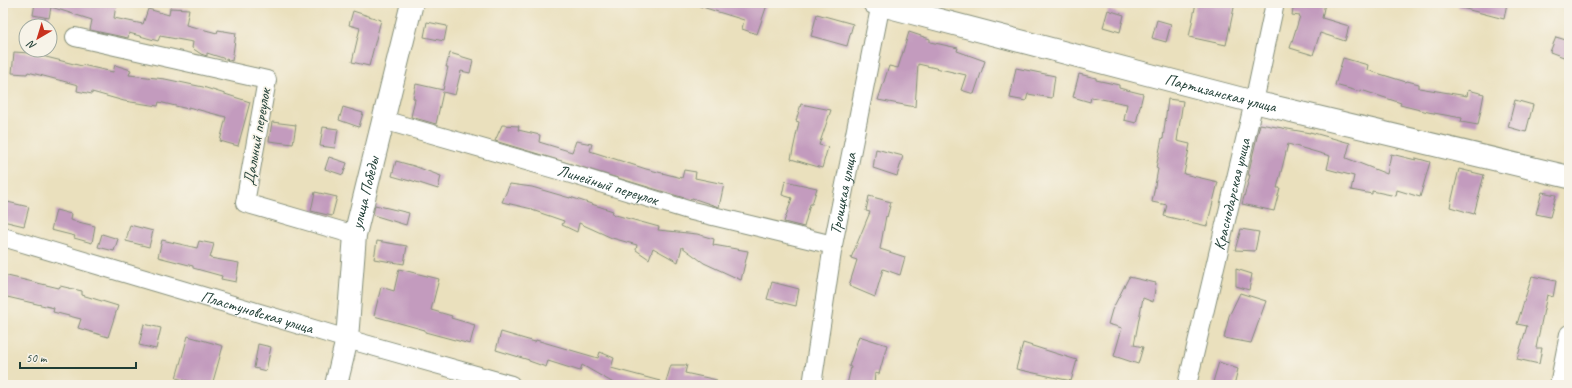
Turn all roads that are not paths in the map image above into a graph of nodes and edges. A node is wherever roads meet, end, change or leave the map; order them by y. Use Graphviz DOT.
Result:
graph roads {
  1 [pos="412,3"];
  2 [pos="1275,3"];
  3 [pos="879,4"];
  4 [pos="75,37"];
  5 [pos="1254,102"];
  6 [pos="383,120"];
  7 [pos="1569,177"];
  8 [pos="354,235"];
  9 [pos="3,237"];
  10 [pos="833,244"];
  11 [pos="1569,334"];
  12 [pos="347,339"];
  13 [pos="336,385"];
  14 [pos="511,385"];
  15 [pos="812,385"];
  16 [pos="1187,385"];
  17 [pos="1559,385"];
  1 -- 6 [label="street, улица Победы"];
  2 -- 5 [label="street, Краснодарская улица"];
  3 -- 5 [label="street, Партизанская улица"];
  3 -- 10 [label="street, Троицкая улица"];
  4 -- 8 [label="street, Дальний переулок"];
  5 -- 7 [label="street, Партизанская улица"];
  5 -- 16 [label="street, Краснодарская улица"];
  6 -- 8 [label="street, улица Победы"];
  6 -- 10 [label="street, Линейный переулок"];
  8 -- 12 [label="street, улица Победы"];
  9 -- 12 [label="street, Пластуновская улица"];
  10 -- 15 [label="street, Троицкая улица"];
  11 -- 17 [label="street"];
  12 -- 13 [label="street, улица Победы"];
  12 -- 14 [label="street, Пластуновская улица"];
}
